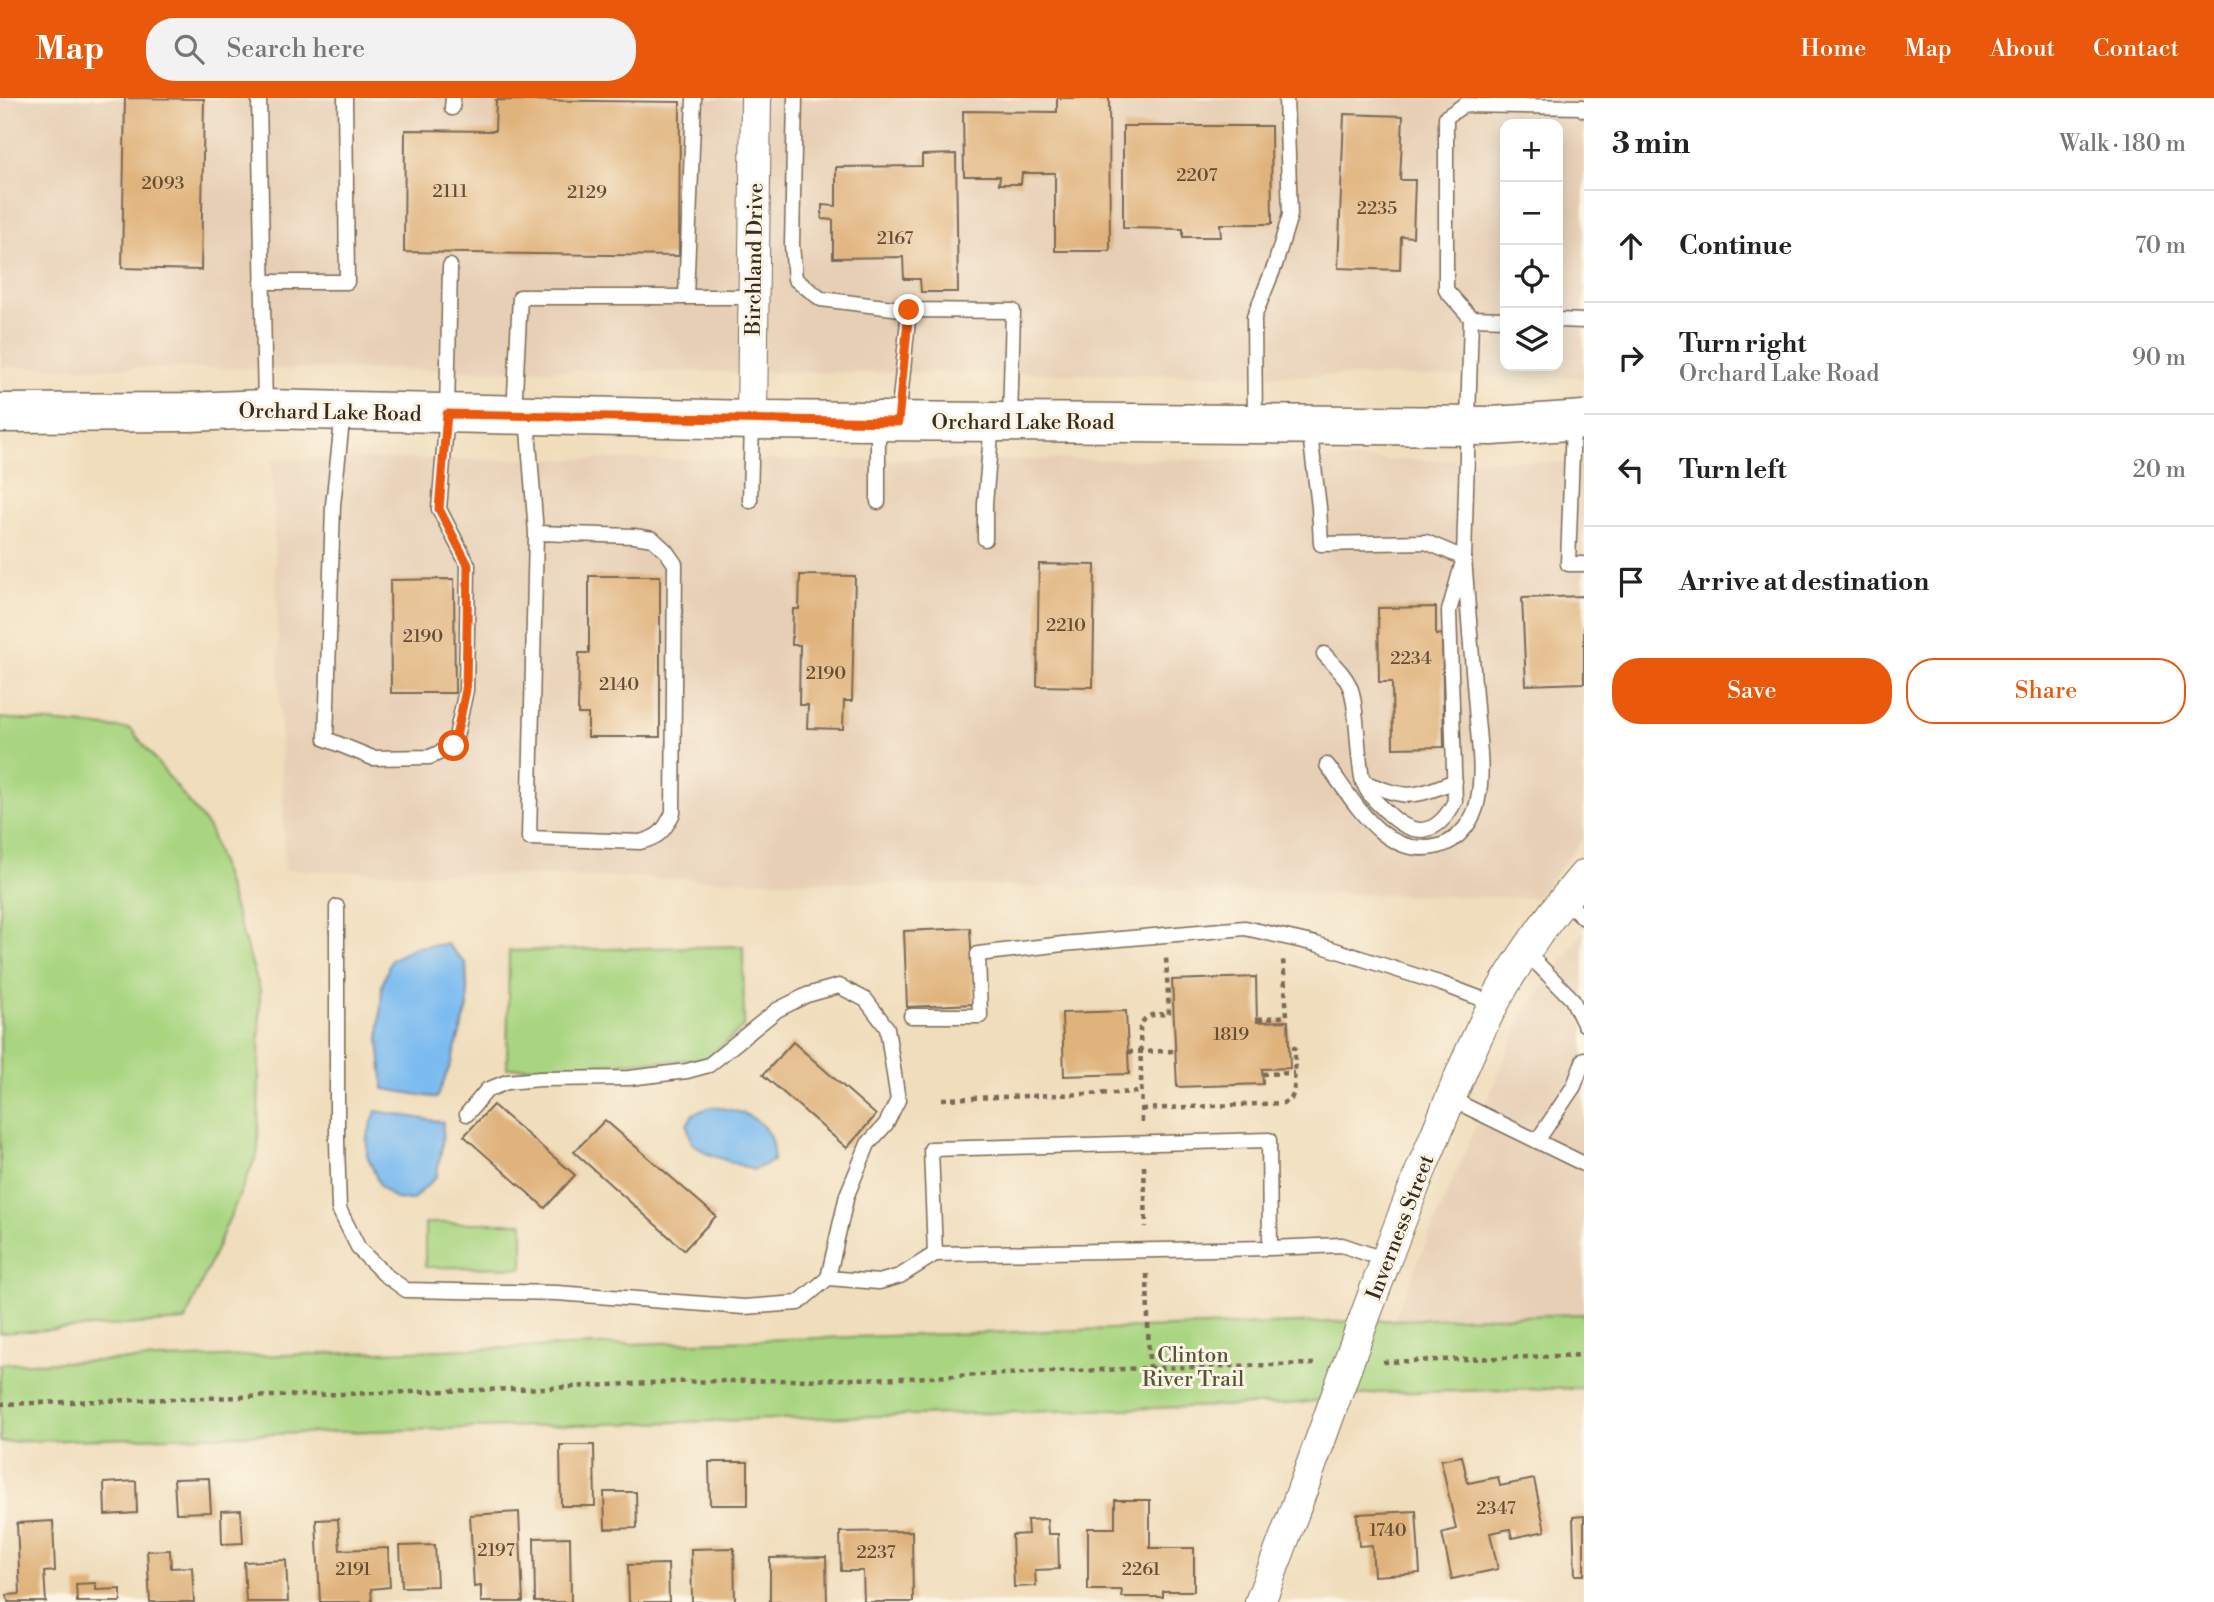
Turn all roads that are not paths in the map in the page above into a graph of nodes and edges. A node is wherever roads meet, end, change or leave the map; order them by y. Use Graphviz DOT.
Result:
graph roads {
  1 [pos="259,98"];
  2 [pos="345,98"];
  3 [pos="694,98"];
  4 [pos="756,98"];
  5 [pos="795,98"];
  6 [pos="1286,98"];
  7 [pos="1584,110"];
  8 [pos="450,266"];
  9 [pos="262,282"];
  10 [pos="686,297"];
  11 [pos="754,297"];
  12 [pos="909,310"];
  13 [pos="1471,318"];
  14 [pos="1500,319"];
  15 [pos="1563,320"];
  16 [pos="1584,321"];
  17 [pos="265,409"];
  18 [pos="343,410"];
  19 [pos="0,413"];
  20 [pos="447,414"];
  21 [pos="521,414"];
  22 [pos="752,420"];
  23 [pos="1578,420"];
  24 [pos="1001,421"];
  25 [pos="888,422"];
  26 [pos="1255,424"];
  27 [pos="1309,425"];
  28 [pos="1468,426"];
  29 [pos="750,501"];
  30 [pos="878,502"];
  31 [pos="536,533"];
  32 [pos="985,538"];
  33 [pos="1464,558"];
  34 [pos="1584,564"];
  35 [pos="1324,654"];
  36 [pos="1326,765"];
  37 [pos="1455,781"];
  38 [pos="1363,782"];
  39 [pos="1584,875"];
  40 [pos="337,907"];
  41 [pos="1574,909"];
  42 [pos="1526,952"];
  43 [pos="1495,1004"];
  44 [pos="911,1016"];
  45 [pos="1584,1024"];
  46 [pos="1584,1059"];
  47 [pos="1451,1099"];
  48 [pos="467,1114"];
  49 [pos="1537,1141"];
  50 [pos="1584,1164"];
  51 [pos="1270,1248"];
  52 [pos="935,1254"];
  53 [pos="1386,1261"];
  54 [pos="828,1279"];
  55 [pos="1260,1602"];
  1 -- 9 [label="lane"];
  2 -- 9 [label="lane"];
  3 -- 10 [label="lane"];
  4 -- 11 [label="street, Birchland Drive"];
  5 -- 12 [label="lane"];
  6 -- 26 [label="lane"];
  7 -- 13 [label="lane"];
  8 -- 20 [label="lane"];
  9 -- 17 [label="lane"];
  10 -- 11 [label="lane"];
  10 -- 21 [label="lane"];
  11 -- 22 [label="street, Birchland Drive"];
  12 -- 24 [label="lane"];
  12 -- 25 [label="lane"];
  13 -- 14 [label="lane"];
  13 -- 28 [label="lane"];
  15 -- 16 [label="lane"];
  17 -- 18 [label="main road, Orchard Lake Road"];
  17 -- 19 [label="main road, Orchard Lake Road"];
  18 -- 20 [label="main road, Orchard Lake Road"];
  18 -- 20 [label="lane"];
  20 -- 21 [label="main road, Orchard Lake Road"];
  21 -- 22 [label="main road, Orchard Lake Road"];
  21 -- 31 [label="lane"];
  22 -- 25 [label="main road, Orchard Lake Road"];
  22 -- 29 [label="lane"];
  23 -- 28 [label="main road, Orchard Lake Road"];
  23 -- 34 [label="lane"];
  24 -- 25 [label="main road, Orchard Lake Road"];
  24 -- 26 [label="main road, Orchard Lake Road"];
  24 -- 32 [label="lane"];
  25 -- 30 [label="lane"];
  26 -- 27 [label="main road, Orchard Lake Road"];
  27 -- 28 [label="main road, Orchard Lake Road"];
  27 -- 33 [label="lane"];
  28 -- 33 [label="lane"];
  31 -- 31 [label="lane"];
  33 -- 36 [label="lane"];
  33 -- 37 [label="lane"];
  35 -- 38 [label="lane"];
  37 -- 38 [label="lane"];
  37 -- 38 [label="lane"];
  39 -- 41 [label="street, Inverness Street"];
  40 -- 54 [label="lane"];
  41 -- 42 [label="street, Inverness Street"];
  42 -- 43 [label="street, Inverness Street"];
  42 -- 45 [label="lane"];
  43 -- 44 [label="lane"];
  43 -- 47 [label="street, Inverness Street"];
  46 -- 49 [label="lane"];
  47 -- 49 [label="lane"];
  47 -- 53 [label="street, Inverness Street"];
  48 -- 54 [label="lane"];
  49 -- 50 [label="lane"];
  51 -- 52 [label="lane"];
  51 -- 52 [label="lane"];
  51 -- 53 [label="lane"];
  52 -- 54 [label="lane"];
  53 -- 55 [label="street, Inverness Street"];
}
